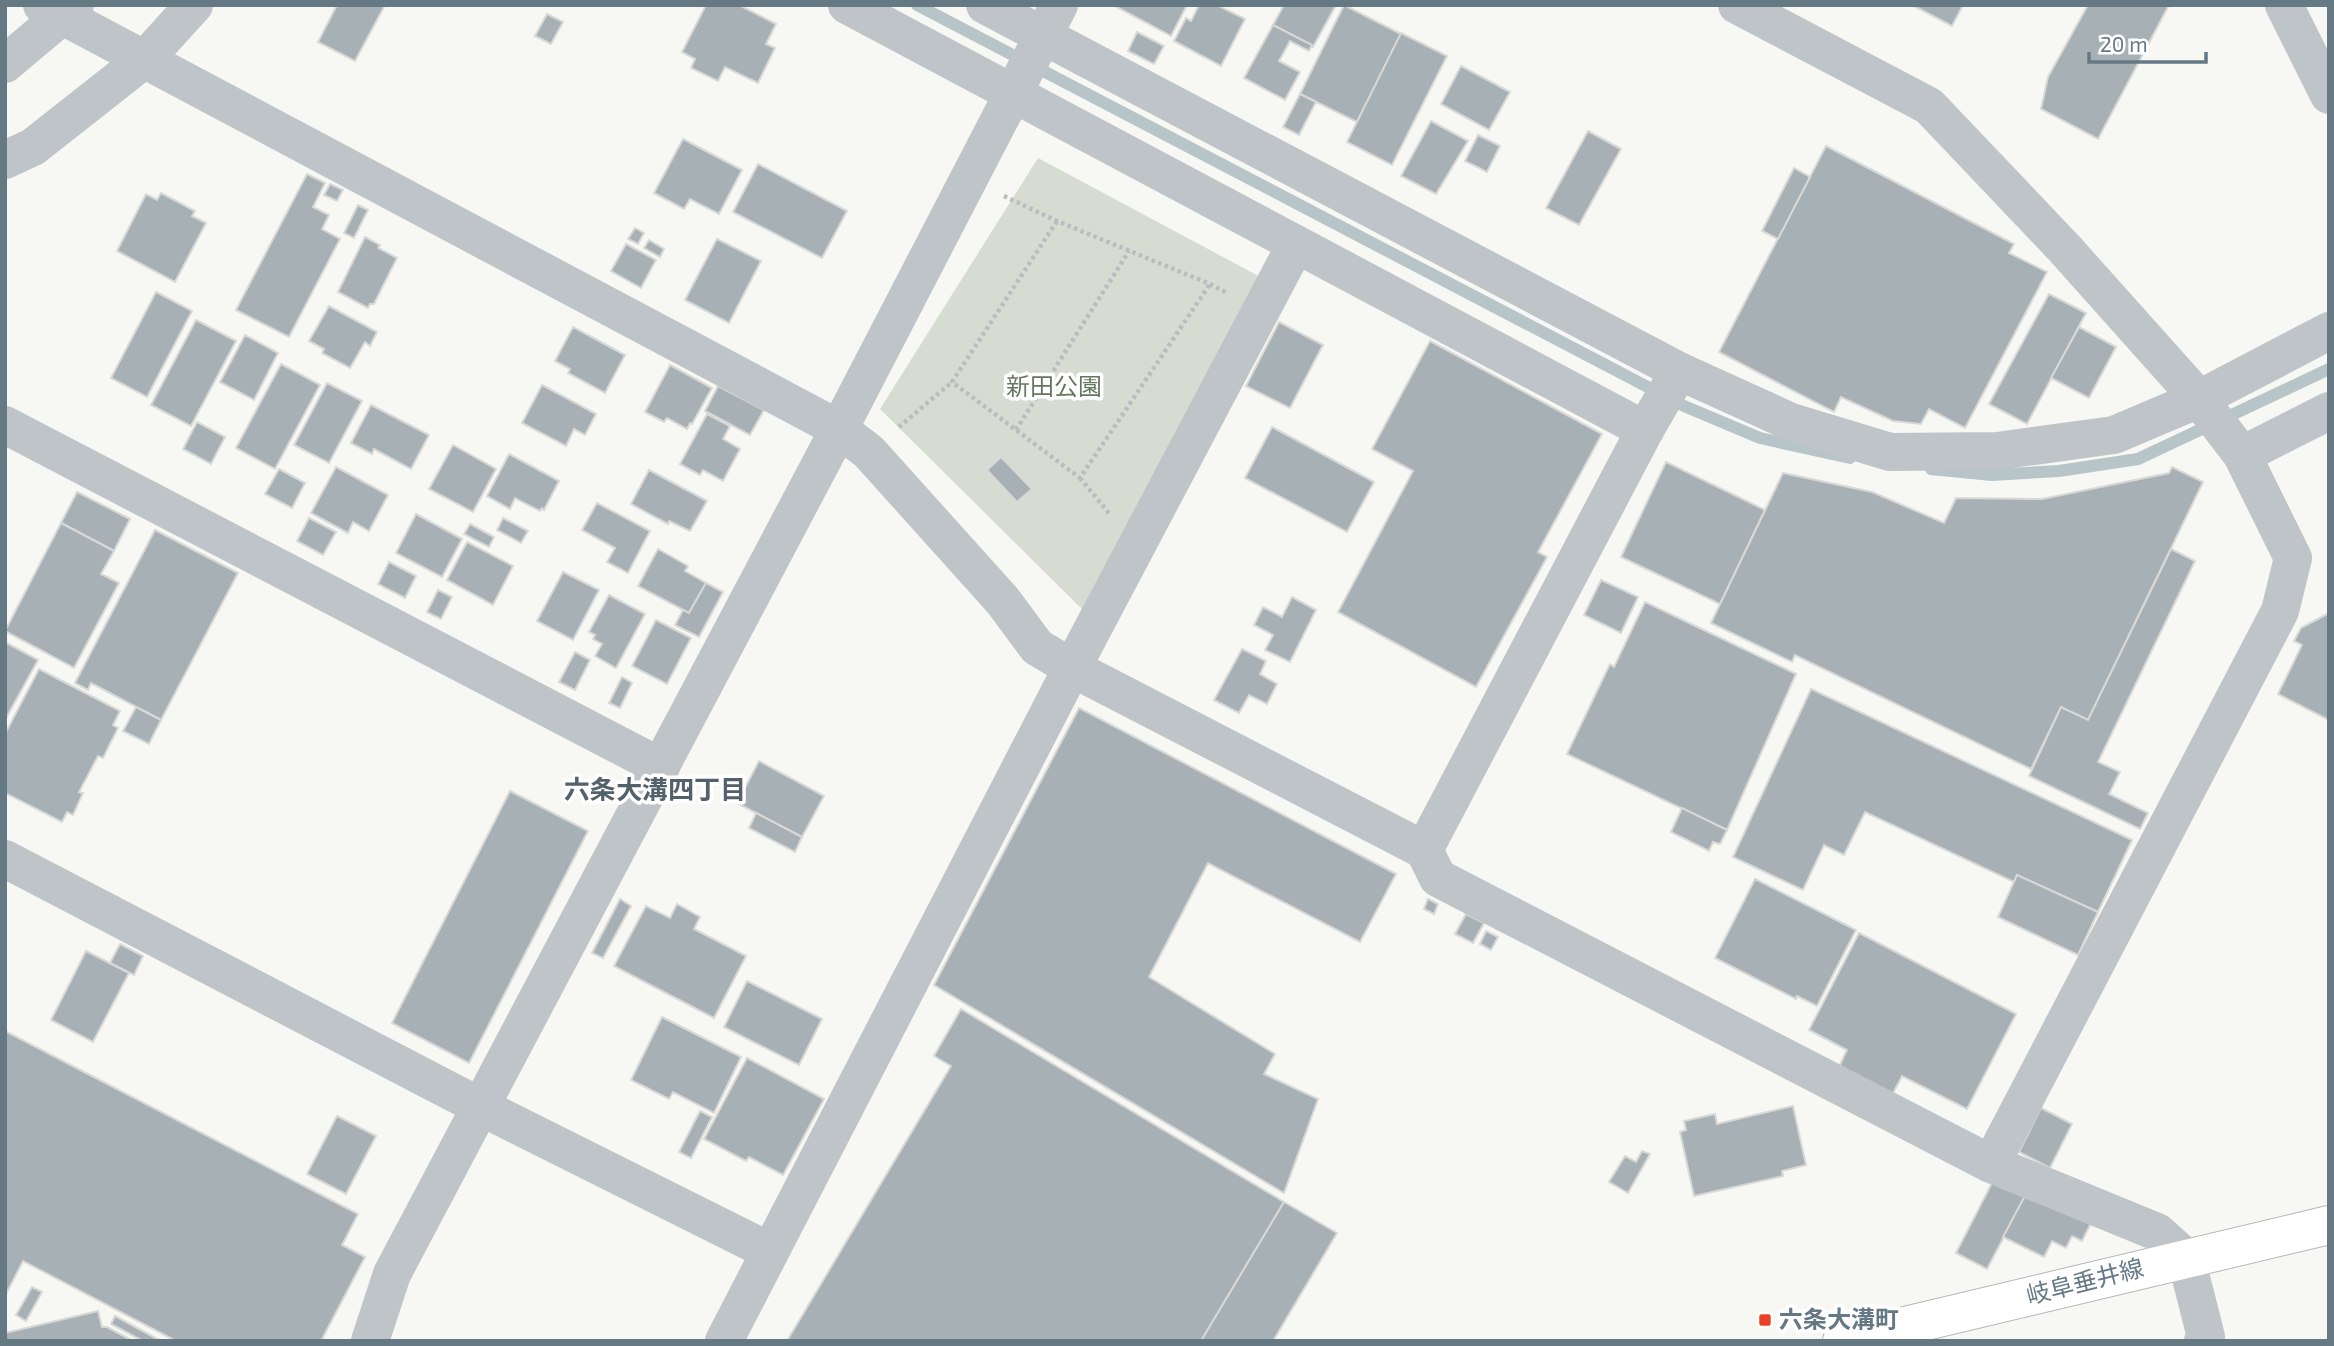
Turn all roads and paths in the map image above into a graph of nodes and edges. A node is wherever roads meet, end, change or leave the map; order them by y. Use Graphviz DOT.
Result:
graph roads {
  1 [pos="194,5"];
  2 [pos="847,5"];
  3 [pos="985,5"];
  4 [pos="1737,5"];
  5 [pos="2284,5"];
  6 [pos="60,9"];
  7 [pos="1051,20"];
  8 [pos="146,58"];
  9 [pos="5,64"];
  10 [pos="1014,93"];
  11 [pos="2329,95"];
  12 [pos="5,160"];
  13 [pos="968,178"];
  14 [pos="1057,221"];
  15 [pos="1295,246"];
  16 [pos="1129,251"];
  17 [pos="2329,331"];
  18 [pos="1679,371"];
  19 [pos="952,382"];
  20 [pos="2199,399"];
  21 [pos="2329,411"];
  22 [pos="5,425"];
  23 [pos="1016,430"];
  24 [pos="1644,430"];
  25 [pos="854,440"];
  26 [pos="2242,455"];
  27 [pos="1072,668"];
  28 [pos="661,767"];
  29 [pos="1424,850"];
  30 [pos="5,859"];
  31 [pos="479,1105"];
  32 [pos="1991,1164"];
  33 [pos="2329,1226"];
  34 [pos="769,1251"];
  35 [pos="2186,1258"];
  36 [pos="2207,1339"];
  37 [pos="370,1341"];
  38 [pos="724,1341"];
  39 [pos="1842,1341"];
  1 -- 8 [label="street"];
  2 -- 10 [label="street"];
  3 -- 7 [label="street"];
  4 -- 20 [label="street"];
  5 -- 11 [label="street"];
  6 -- 8 [label="street"];
  6 -- 9 [label="street"];
  7 -- 10 [label="street"];
  7 -- 18 [label="street"];
  8 -- 12 [label="street"];
  8 -- 25 [label="street"];
  10 -- 13 [label="street"];
  10 -- 15 [label="street"];
  13 -- 14 [label="path"];
  13 -- 25 [label="street"];
  14 -- 16 [label="path"];
  14 -- 19 [label="path"];
  15 -- 24 [label="street"];
  15 -- 27 [label="street"];
  16 -- 23 [label="path"];
  16 -- 23 [label="path"];
  17 -- 20 [label="street"];
  18 -- 20 [label="street"];
  18 -- 24 [label="street"];
  19 -- 23 [label="path"];
  19 -- 25 [label="path"];
  20 -- 26 [label="street"];
  21 -- 26 [label="street"];
  22 -- 28 [label="street"];
  24 -- 29 [label="street"];
  25 -- 27 [label="street"];
  25 -- 28 [label="street"];
  26 -- 32 [label="street"];
  27 -- 29 [label="street"];
  27 -- 34 [label="street"];
  28 -- 31 [label="street"];
  29 -- 32 [label="street"];
  30 -- 31 [label="street"];
  31 -- 34 [label="street"];
  31 -- 37 [label="street"];
  32 -- 35 [label="street"];
  33 -- 35 [label="main road, 岐阜垂井線"];
  34 -- 38 [label="street"];
  35 -- 36 [label="street"];
  35 -- 39 [label="main road, 岐阜垂井線"];
}
